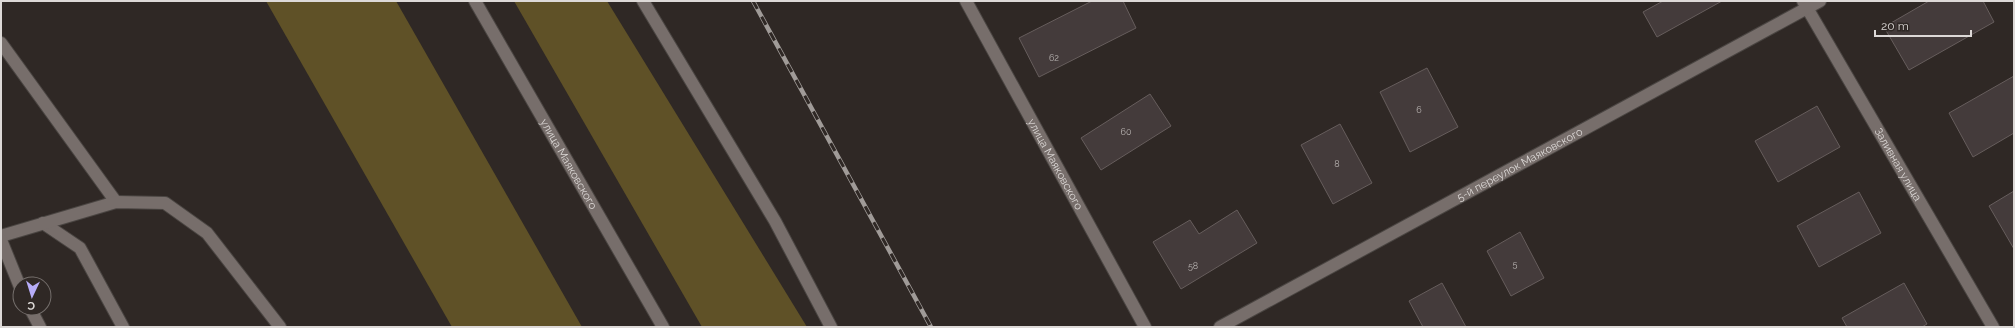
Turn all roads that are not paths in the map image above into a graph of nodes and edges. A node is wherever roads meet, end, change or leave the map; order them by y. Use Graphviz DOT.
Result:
graph roads {
  1 [pos="475,1"];
  2 [pos="643,1"];
  3 [pos="966,1"];
  4 [pos="1820,1"];
  5 [pos="1805,5"];
  6 [pos="1,44"];
  7 [pos="116,202"];
  8 [pos="43,223"];
  9 [pos="1,236"];
  10 [pos="1,240"];
  11 [pos="16,276"];
  12 [pos="34,316"];
  13 [pos="40,327"];
  14 [pos="123,327"];
  15 [pos="280,327"];
  16 [pos="664,327"];
  17 [pos="831,327"];
  18 [pos="1145,327"];
  19 [pos="1220,327"];
  20 [pos="1993,327"];
  1 -- 16 [label="street, улица Маяковского"];
  2 -- 17 [label="street"];
  3 -- 18 [label="street, улица Маяковского"];
  4 -- 5 [label="street, 5-й переулок Маяковского"];
  5 -- 19 [label="street, 5-й переулок Маяковского"];
  5 -- 20 [label="street, Заливная улица"];
  6 -- 7 [label="street"];
  7 -- 8 [label="street"];
  7 -- 15 [label="street"];
  8 -- 9 [label="street"];
  8 -- 14 [label="street"];
  10 -- 11 [label="street"];
  12 -- 13 [label="street"];
}
